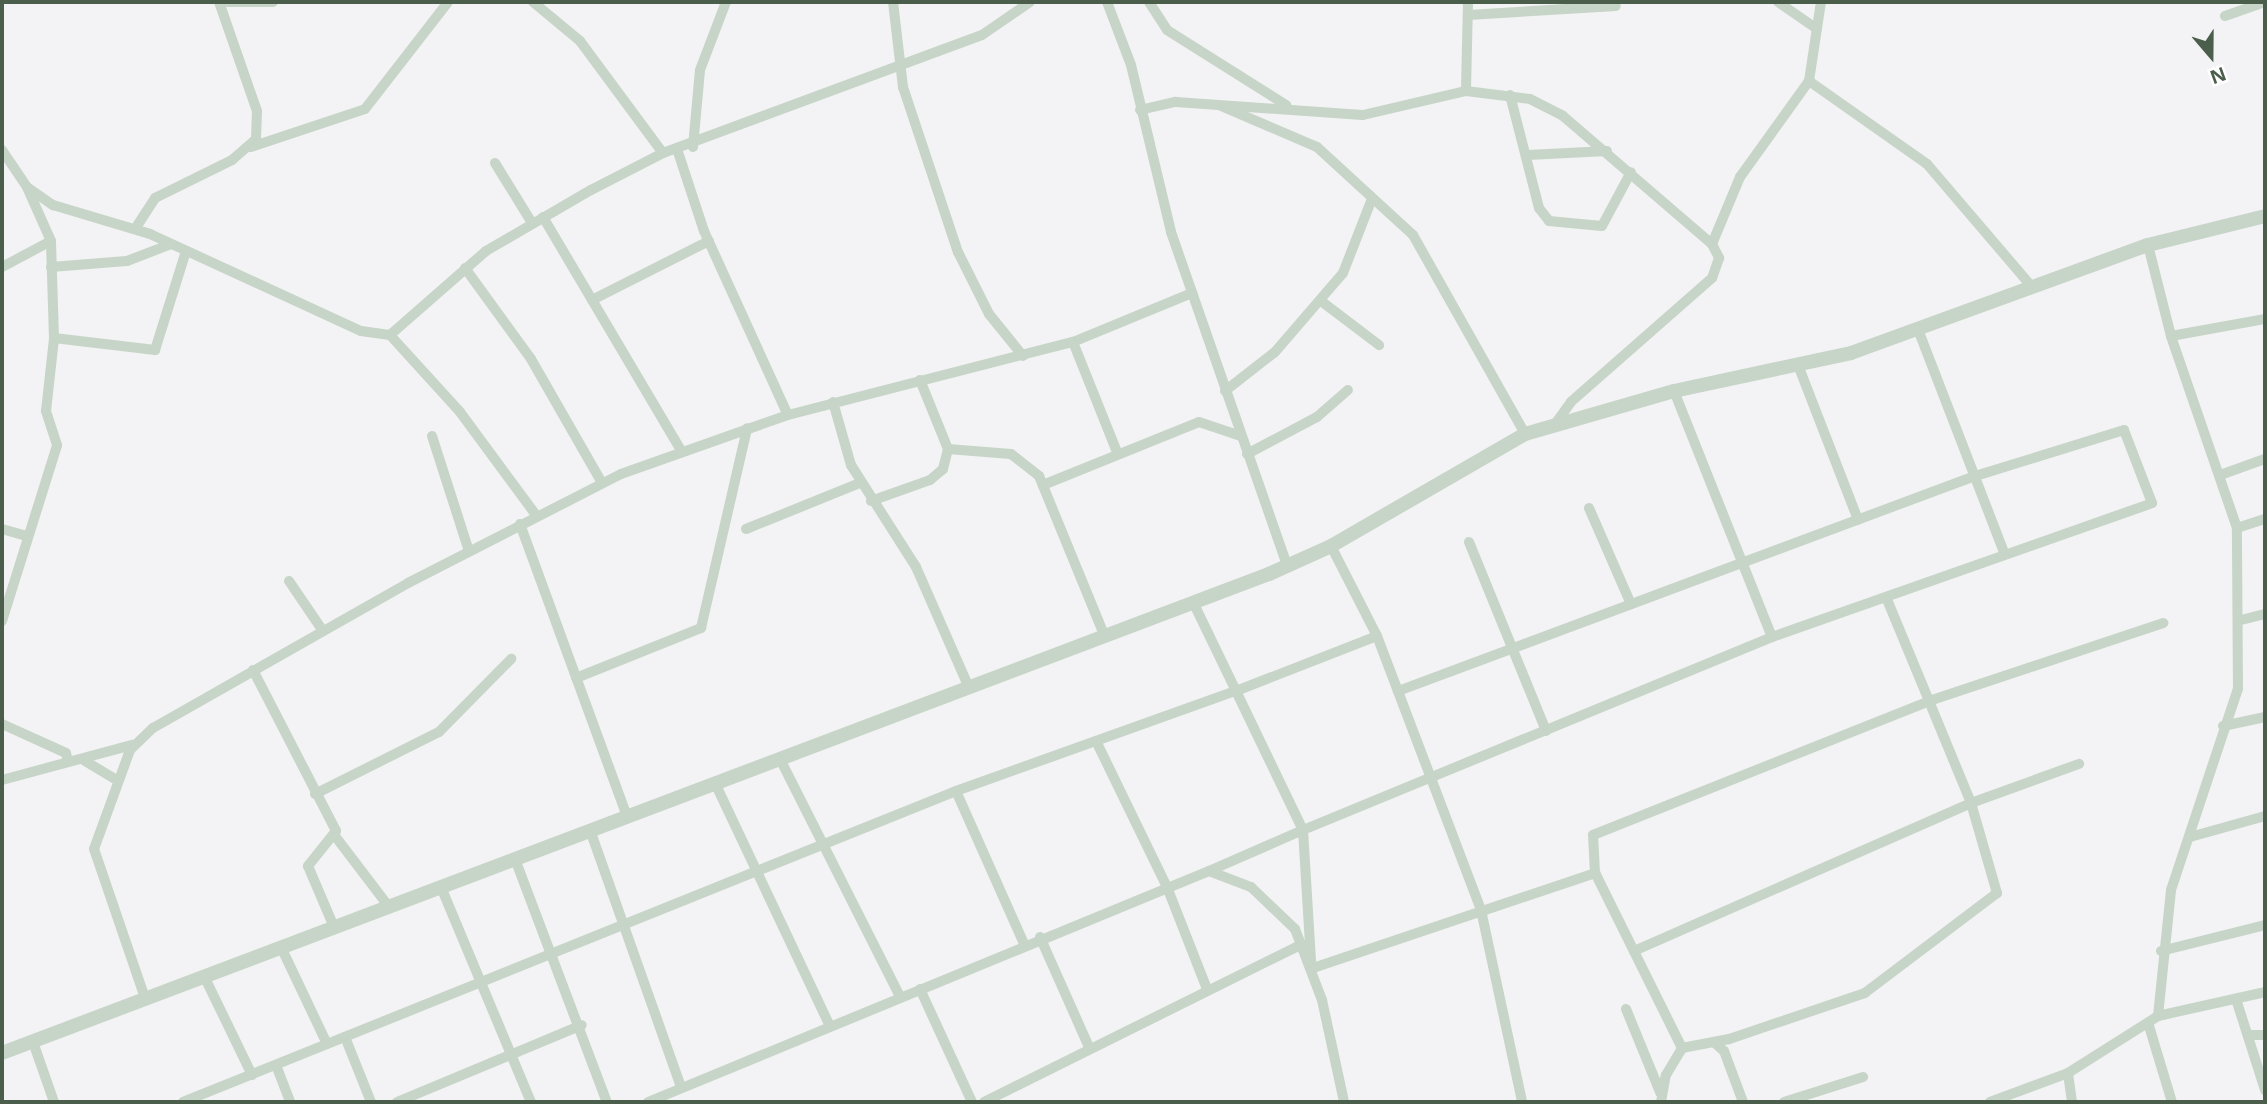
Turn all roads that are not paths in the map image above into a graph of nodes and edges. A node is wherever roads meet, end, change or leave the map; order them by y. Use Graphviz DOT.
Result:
graph roads {
  1 [pos="220,2"];
  2 [pos="273,2"];
  3 [pos="448,2"];
  4 [pos="533,2"];
  5 [pos="726,2"];
  6 [pos="893,2"];
  7 [pos="1030,2"];
  8 [pos="1107,2"];
  9 [pos="1149,2"];
  10 [pos="1468,2"];
  11 [pos="1778,2"];
  12 [pos="1821,2"];
  13 [pos="2265,2"];
  14 [pos="1616,6"];
  15 [pos="1468,15"];
  16 [pos="2225,16"];
  17 [pos="1816,29"];
  18 [pos="899,68"];
  19 [pos="1809,81"];
  20 [pos="1466,91"];
  21 [pos="1510,95"];
  22 [pos="1221,106"];
  23 [pos="1290,107"];
  24 [pos="1140,110"];
  25 [pos="251,147"];
  26 [pos="693,147"];
  27 [pos="2,150"];
  28 [pos="1607,151"];
  29 [pos="678,152"];
  30 [pos="663,153"];
  31 [pos="1528,155"];
  32 [pos="495,163"];
  33 [pos="1631,172"];
  34 [pos="27,187"];
  35 [pos="1371,201"];
  36 [pos="2265,216"];
  37 [pos="543,217"];
  38 [pos="532,223"];
  39 [pos="135,229"];
  40 [pos="51,241"];
  41 [pos="709,241"];
  42 [pos="170,244"];
  43 [pos="1712,244"];
  44 [pos="2148,245"];
  45 [pos="186,251"];
  46 [pos="51,267"];
  47 [pos="2,268"];
  48 [pos="465,268"];
  49 [pos="2036,286"];
  50 [pos="1192,293"];
  51 [pos="592,300"];
  52 [pos="1321,301"];
  53 [pos="2265,319"];
  54 [pos="1919,332"];
  55 [pos="390,335"];
  56 [pos="2171,335"];
  57 [pos="54,338"];
  58 [pos="1073,342"];
  59 [pos="1378,345"];
  60 [pos="1023,356"];
  61 [pos="1798,365"];
  62 [pos="920,380"];
  63 [pos="1348,390"];
  64 [pos="1225,391"];
  65 [pos="1674,391"];
  66 [pos="833,402"];
  67 [pos="788,415"];
  68 [pos="1555,424"];
  69 [pos="747,428"];
  70 [pos="1525,434"];
  71 [pos="432,436"];
  72 [pos="1241,436"];
  73 [pos="948,449"];
  74 [pos="681,450"];
  75 [pos="1117,452"];
  76 [pos="1247,454"];
  77 [pos="2265,459"];
  78 [pos="2223,474"];
  79 [pos="1975,476"];
  80 [pos="602,483"];
  81 [pos="860,483"];
  82 [pos="1043,485"];
  83 [pos="871,501"];
  84 [pos="1589,508"];
  85 [pos="536,515"];
  86 [pos="2265,519"];
  87 [pos="1858,520"];
  88 [pos="520,524"];
  89 [pos="2,528"];
  90 [pos="2237,528"];
  91 [pos="746,529"];
  92 [pos="27,536"];
  93 [pos="1469,542"];
  94 [pos="1331,546"];
  95 [pos="469,551"];
  96 [pos="2004,552"];
  97 [pos="1744,563"];
  98 [pos="1287,565"];
  99 [pos="289,581"];
  100 [pos="1886,597"];
  101 [pos="1193,602"];
  102 [pos="1632,604"];
  103 [pos="2265,614"];
  104 [pos="2241,620"];
  105 [pos="2,621"];
  106 [pos="2163,623"];
  107 [pos="323,631"];
  108 [pos="1377,636"];
  109 [pos="1105,637"];
  110 [pos="1772,637"];
  111 [pos="1516,646"];
  112 [pos="511,659"];
  113 [pos="253,670"];
  114 [pos="576,678"];
  115 [pos="969,688"];
  116 [pos="1237,691"];
  117 [pos="1398,691"];
  118 [pos="1929,701"];
  119 [pos="2265,718"];
  120 [pos="2,724"];
  121 [pos="2222,726"];
  122 [pos="1546,731"];
  123 [pos="1097,743"];
  124 [pos="132,745"];
  125 [pos="780,759"];
  126 [pos="85,761"];
  127 [pos="68,762"];
  128 [pos="2079,764"];
  129 [pos="1435,778"];
  130 [pos="2,780"];
  131 [pos="117,780"];
  132 [pos="715,783"];
  133 [pos="956,791"];
  134 [pos="315,794"];
  135 [pos="1971,803"];
  136 [pos="627,816"];
  137 [pos="2265,816"];
  138 [pos="590,830"];
  139 [pos="1303,830"];
  140 [pos="335,836"];
  141 [pos="2190,837"];
  142 [pos="821,840"];
  143 [pos="515,859"];
  144 [pos="755,869"];
  145 [pos="1209,871"];
  146 [pos="1595,873"];
  147 [pos="441,887"];
  148 [pos="1167,887"];
  149 [pos="389,906"];
  150 [pos="1481,911"];
  151 [pos="622,923"];
  152 [pos="2265,925"];
  153 [pos="334,928"];
  154 [pos="1040,937"];
  155 [pos="1024,944"];
  156 [pos="1302,944"];
  157 [pos="281,947"];
  158 [pos="555,951"];
  159 [pos="1634,951"];
  160 [pos="2161,951"];
  161 [pos="1312,966"];
  162 [pos="204,976"];
  163 [pos="482,981"];
  164 [pos="920,989"];
  165 [pos="1207,989"];
  166 [pos="2265,992"];
  167 [pos="900,997"];
  168 [pos="145,998"];
  169 [pos="2236,999"];
  170 [pos="1626,1009"];
  171 [pos="2158,1016"];
  172 [pos="582,1025"];
  173 [pos="830,1026"];
  174 [pos="2149,1026"];
  175 [pos="2248,1035"];
  176 [pos="2265,1035"];
  177 [pos="345,1037"];
  178 [pos="33,1042"];
  179 [pos="1715,1043"];
  180 [pos="327,1044"];
  181 [pos="1089,1047"];
  182 [pos="1682,1048"];
  183 [pos="2,1053"];
  184 [pos="513,1054"];
  185 [pos="276,1065"];
  186 [pos="2068,1073"];
  187 [pos="252,1075"];
  188 [pos="1863,1077"];
  189 [pos="681,1087"];
  190 [pos="2265,1090"];
  191 [pos="211,1097"];
  192 [pos="1660,1097"];
  193 [pos="54,1102"];
  194 [pos="183,1102"];
  195 [pos="290,1102"];
  196 [pos="371,1102"];
  197 [pos="397,1102"];
  198 [pos="531,1102"];
  199 [pos="607,1102"];
  200 [pos="648,1102"];
  201 [pos="972,1102"];
  202 [pos="984,1102"];
  203 [pos="1344,1102"];
  204 [pos="1522,1102"];
  205 [pos="1744,1102"];
  206 [pos="1784,1102"];
  207 [pos="1990,1102"];
  208 [pos="2072,1102"];
  209 [pos="2172,1102"];
  1 -- 2 [label="street"];
  1 -- 25 [label="street"];
  3 -- 25 [label="street"];
  4 -- 30 [label="street"];
  5 -- 26 [label="street"];
  6 -- 18 [label="street"];
  7 -- 18 [label="street"];
  8 -- 24 [label="street"];
  9 -- 23 [label="street"];
  10 -- 15 [label="street"];
  11 -- 17 [label="street"];
  12 -- 17 [label="street"];
  13 -- 16 [label="street"];
  14 -- 15 [label="street"];
  15 -- 20 [label="street"];
  17 -- 19 [label="street"];
  18 -- 26 [label="street"];
  18 -- 60 [label="street"];
  19 -- 43 [label="street"];
  19 -- 49 [label="street"];
  20 -- 21 [label="street"];
  20 -- 23 [label="street"];
  21 -- 28 [label="street"];
  21 -- 31 [label="street"];
  22 -- 23 [label="street"];
  22 -- 24 [label="street"];
  22 -- 35 [label="street"];
  24 -- 50 [label="street"];
  25 -- 39 [label="street"];
  26 -- 29 [label="street"];
  27 -- 34 [label="street"];
  28 -- 31 [label="street"];
  28 -- 33 [label="street"];
  29 -- 30 [label="street"];
  29 -- 41 [label="street"];
  30 -- 37 [label="street"];
  31 -- 33 [label="street"];
  32 -- 38 [label="street"];
  33 -- 43 [label="street"];
  34 -- 39 [label="street"];
  34 -- 40 [label="street"];
  35 -- 52 [label="street"];
  35 -- 70 [label="street"];
  36 -- 44 [label="street"];
  37 -- 38 [label="street"];
  37 -- 51 [label="street"];
  38 -- 48 [label="street"];
  39 -- 42 [label="street"];
  40 -- 46 [label="street"];
  40 -- 47 [label="street"];
  41 -- 51 [label="street"];
  41 -- 67 [label="street"];
  42 -- 45 [label="street"];
  42 -- 46 [label="street"];
  43 -- 68 [label="street"];
  44 -- 49 [label="street"];
  44 -- 56 [label="street"];
  45 -- 55 [label="street"];
  45 -- 57 [label="street"];
  46 -- 57 [label="street"];
  48 -- 55 [label="street"];
  48 -- 80 [label="street"];
  49 -- 54 [label="street"];
  50 -- 58 [label="street"];
  50 -- 64 [label="street"];
  51 -- 74 [label="street"];
  52 -- 59 [label="street"];
  52 -- 64 [label="street"];
  53 -- 56 [label="street"];
  54 -- 61 [label="street"];
  54 -- 79 [label="street"];
  55 -- 85 [label="street"];
  56 -- 78 [label="street"];
  57 -- 92 [label="street"];
  58 -- 60 [label="street"];
  58 -- 75 [label="street"];
  60 -- 62 [label="street"];
  61 -- 65 [label="street"];
  61 -- 87 [label="street"];
  62 -- 66 [label="street"];
  62 -- 73 [label="street"];
  63 -- 76 [label="street"];
  64 -- 72 [label="street"];
  65 -- 68 [label="street"];
  65 -- 97 [label="street"];
  66 -- 67 [label="street"];
  66 -- 81 [label="street"];
  67 -- 69 [label="street"];
  68 -- 70 [label="street"];
  69 -- 74 [label="street"];
  69 -- 114 [label="street"];
  70 -- 94 [label="street"];
  71 -- 95 [label="street"];
  72 -- 75 [label="street"];
  72 -- 76 [label="street"];
  73 -- 82 [label="street"];
  73 -- 83 [label="street"];
  74 -- 80 [label="street"];
  75 -- 82 [label="street"];
  76 -- 98 [label="street"];
  77 -- 78 [label="street"];
  78 -- 90 [label="street"];
  79 -- 87 [label="street"];
  79 -- 96 [label="street"];
  79 -- 96 [label="street"];
  80 -- 85 [label="street"];
  81 -- 83 [label="street"];
  81 -- 91 [label="street"];
  82 -- 109 [label="street"];
  83 -- 115 [label="street"];
  84 -- 102 [label="street"];
  85 -- 88 [label="street"];
  86 -- 90 [label="street"];
  87 -- 97 [label="street"];
  88 -- 95 [label="street"];
  88 -- 114 [label="street"];
  89 -- 92 [label="street"];
  90 -- 104 [label="street"];
  92 -- 105 [label="street"];
  93 -- 111 [label="street"];
  94 -- 98 [label="street"];
  94 -- 108 [label="street"];
  95 -- 107 [label="street"];
  96 -- 100 [label="street"];
  97 -- 102 [label="street"];
  97 -- 110 [label="street"];
  98 -- 101 [label="street"];
  99 -- 107 [label="street"];
  100 -- 110 [label="street"];
  100 -- 118 [label="street"];
  101 -- 109 [label="street"];
  101 -- 116 [label="street"];
  102 -- 111 [label="street"];
  103 -- 104 [label="street"];
  104 -- 121 [label="street"];
  106 -- 118 [label="street"];
  107 -- 113 [label="street"];
  108 -- 116 [label="street"];
  108 -- 117 [label="street"];
  109 -- 115 [label="street"];
  110 -- 122 [label="street"];
  111 -- 117 [label="street"];
  111 -- 122 [label="street"];
  112 -- 134 [label="street"];
  113 -- 124 [label="street"];
  113 -- 134 [label="street"];
  114 -- 136 [label="street"];
  115 -- 125 [label="street"];
  116 -- 123 [label="street"];
  116 -- 139 [label="street"];
  117 -- 129 [label="street"];
  118 -- 135 [label="street"];
  118 -- 146 [label="street"];
  119 -- 121 [label="street"];
  120 -- 127 [label="street"];
  121 -- 141 [label="street"];
  122 -- 129 [label="street"];
  123 -- 133 [label="street"];
  123 -- 148 [label="street"];
  124 -- 126 [label="street"];
  124 -- 131 [label="street"];
  125 -- 132 [label="street"];
  125 -- 142 [label="street"];
  126 -- 127 [label="street"];
  126 -- 131 [label="street"];
  127 -- 130 [label="street"];
  128 -- 135 [label="street"];
  129 -- 139 [label="street"];
  129 -- 150 [label="street"];
  131 -- 168 [label="street"];
  132 -- 136 [label="street"];
  132 -- 144 [label="street"];
  133 -- 142 [label="street"];
  133 -- 155 [label="street"];
  134 -- 140 [label="street"];
  135 -- 159 [label="street"];
  135 -- 179 [label="street"];
  136 -- 138 [label="street"];
  137 -- 141 [label="street"];
  138 -- 143 [label="street"];
  138 -- 151 [label="street"];
  139 -- 145 [label="street"];
  139 -- 161 [label="street"];
  140 -- 149 [label="street"];
  140 -- 153 [label="street"];
  141 -- 160 [label="street"];
  142 -- 144 [label="street"];
  142 -- 167 [label="street"];
  143 -- 147 [label="street"];
  143 -- 158 [label="street"];
  144 -- 151 [label="street"];
  144 -- 173 [label="street"];
  145 -- 148 [label="street"];
  145 -- 156 [label="street"];
  146 -- 150 [label="street"];
  146 -- 159 [label="street"];
  147 -- 149 [label="street"];
  147 -- 163 [label="street"];
  148 -- 154 [label="street"];
  148 -- 165 [label="street"];
  149 -- 153 [label="street"];
  150 -- 161 [label="street"];
  150 -- 204 [label="street"];
  151 -- 158 [label="street"];
  151 -- 189 [label="street"];
  152 -- 160 [label="street"];
  153 -- 157 [label="street"];
  154 -- 155 [label="street"];
  154 -- 181 [label="street"];
  155 -- 164 [label="street"];
  156 -- 161 [label="street"];
  156 -- 165 [label="street"];
  157 -- 162 [label="street"];
  157 -- 180 [label="street"];
  158 -- 163 [label="street"];
  158 -- 172 [label="street"];
  159 -- 182 [label="street"];
  160 -- 171 [label="street"];
  161 -- 203 [label="street"];
  162 -- 168 [label="street"];
  162 -- 187 [label="street"];
  163 -- 177 [label="street"];
  163 -- 184 [label="street"];
  164 -- 167 [label="street"];
  164 -- 201 [label="street"];
  165 -- 181 [label="street"];
  166 -- 169 [label="street"];
  167 -- 173 [label="street"];
  168 -- 178 [label="street"];
  169 -- 171 [label="street"];
  169 -- 175 [label="street"];
  170 -- 192 [label="street"];
  171 -- 174 [label="street"];
  172 -- 184 [label="street"];
  172 -- 199 [label="street"];
  173 -- 189 [label="street"];
  174 -- 186 [label="street"];
  174 -- 209 [label="street"];
  175 -- 176 [label="street"];
  175 -- 190 [label="street"];
  177 -- 180 [label="street"];
  177 -- 196 [label="street"];
  178 -- 183 [label="street"];
  178 -- 193 [label="street"];
  179 -- 182 [label="street"];
  179 -- 205 [label="street"];
  180 -- 185 [label="street"];
  181 -- 202 [label="street"];
  182 -- 192 [label="street"];
  184 -- 197 [label="street"];
  184 -- 198 [label="street"];
  185 -- 187 [label="street"];
  185 -- 195 [label="street"];
  186 -- 207 [label="street"];
  186 -- 208 [label="street"];
  187 -- 191 [label="street"];
  188 -- 206 [label="street"];
  189 -- 200 [label="street"];
  191 -- 194 [label="street"];
}
